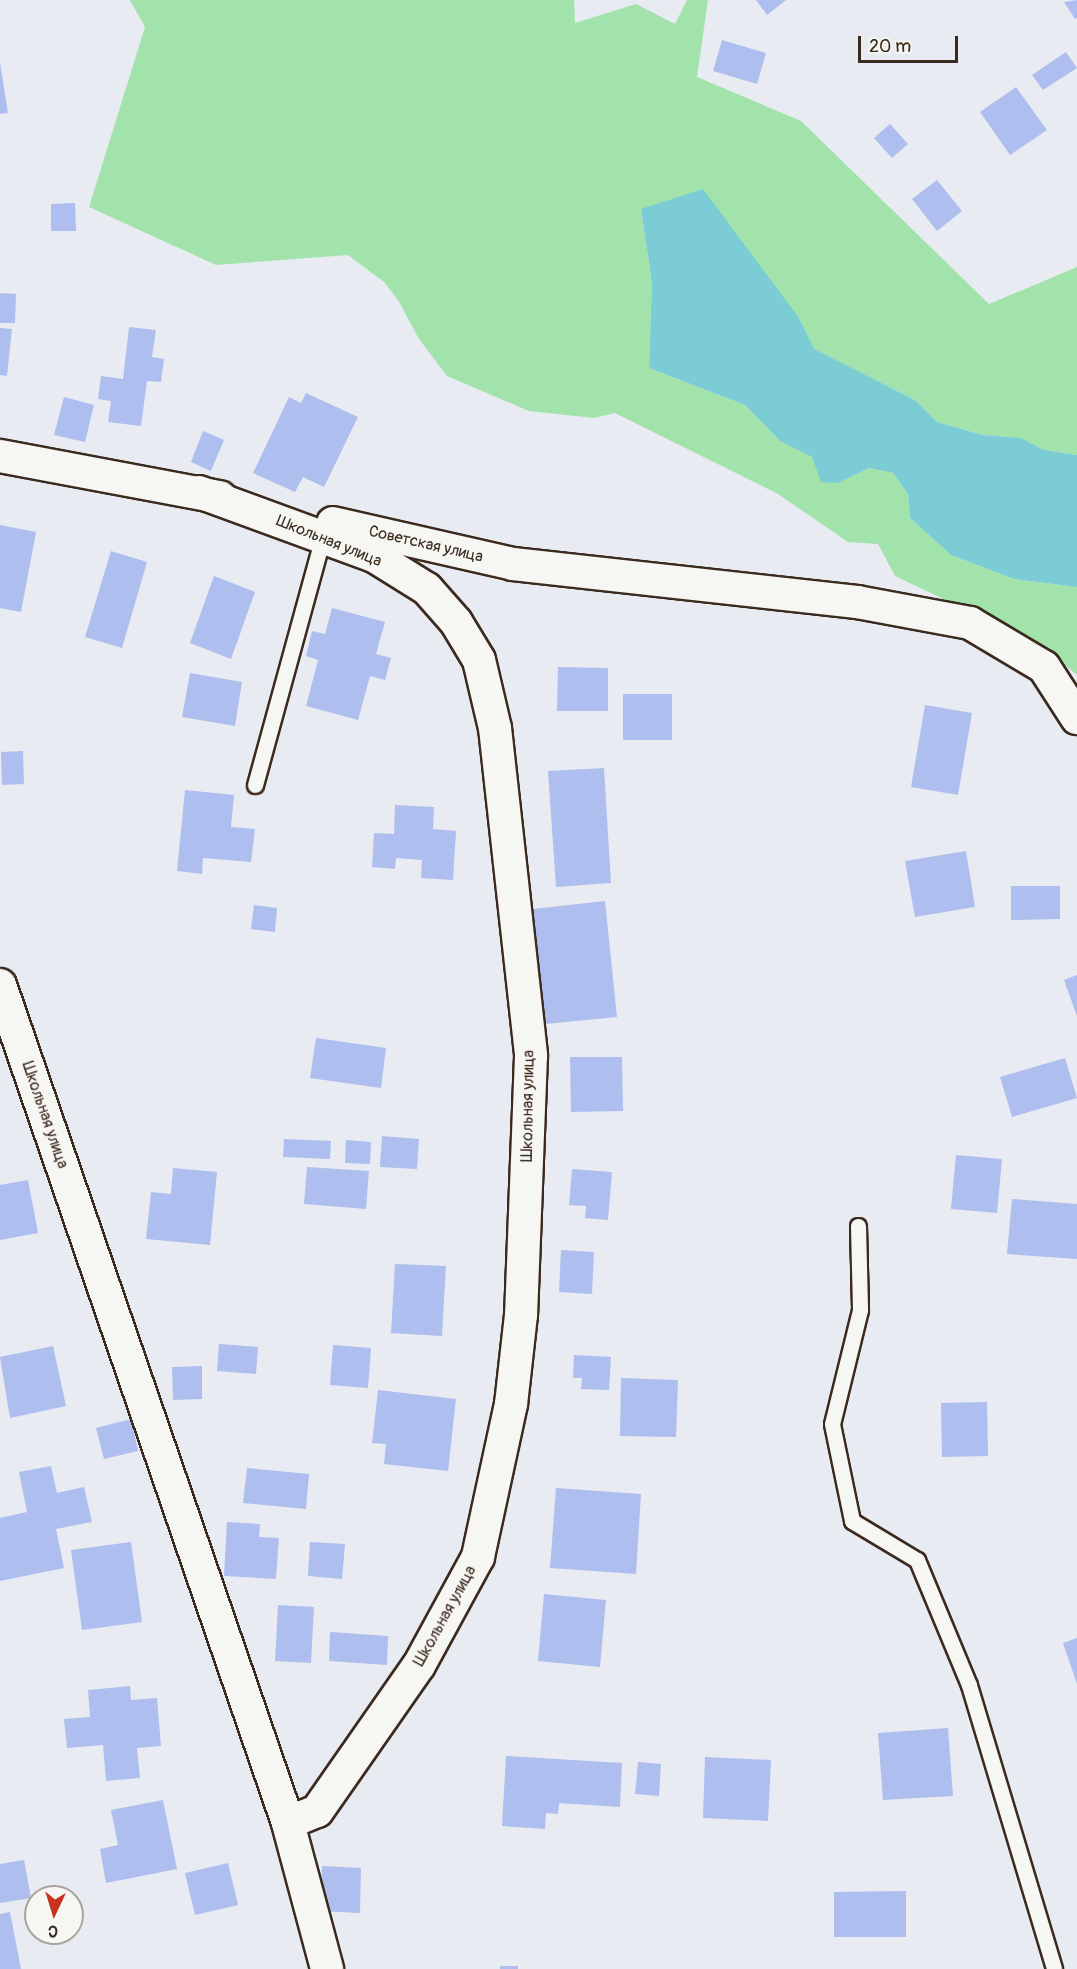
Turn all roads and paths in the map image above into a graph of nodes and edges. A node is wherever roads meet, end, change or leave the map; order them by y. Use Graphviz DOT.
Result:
graph roads {
  1 [pos="0,456"];
  2 [pos="200,492"];
  3 [pos="323,536"];
  4 [pos="1077,718"];
  5 [pos="255,785"];
  6 [pos="0,985"];
  7 [pos="858,1226"];
  8 [pos="288,1823"];
  9 [pos="327,1969"];
  10 [pos="1054,1969"];
  1 -- 2 [label="street, Советская улица"];
  2 -- 3 [label="street, Школьная улица"];
  2 -- 4 [label="street, Советская улица"];
  3 -- 5 [label="lane"];
  3 -- 8 [label="street, Школьная улица"];
  6 -- 8 [label="street, Школьная улица"];
  7 -- 10 [label="lane"];
  8 -- 9 [label="street, Школьная улица"];
}
